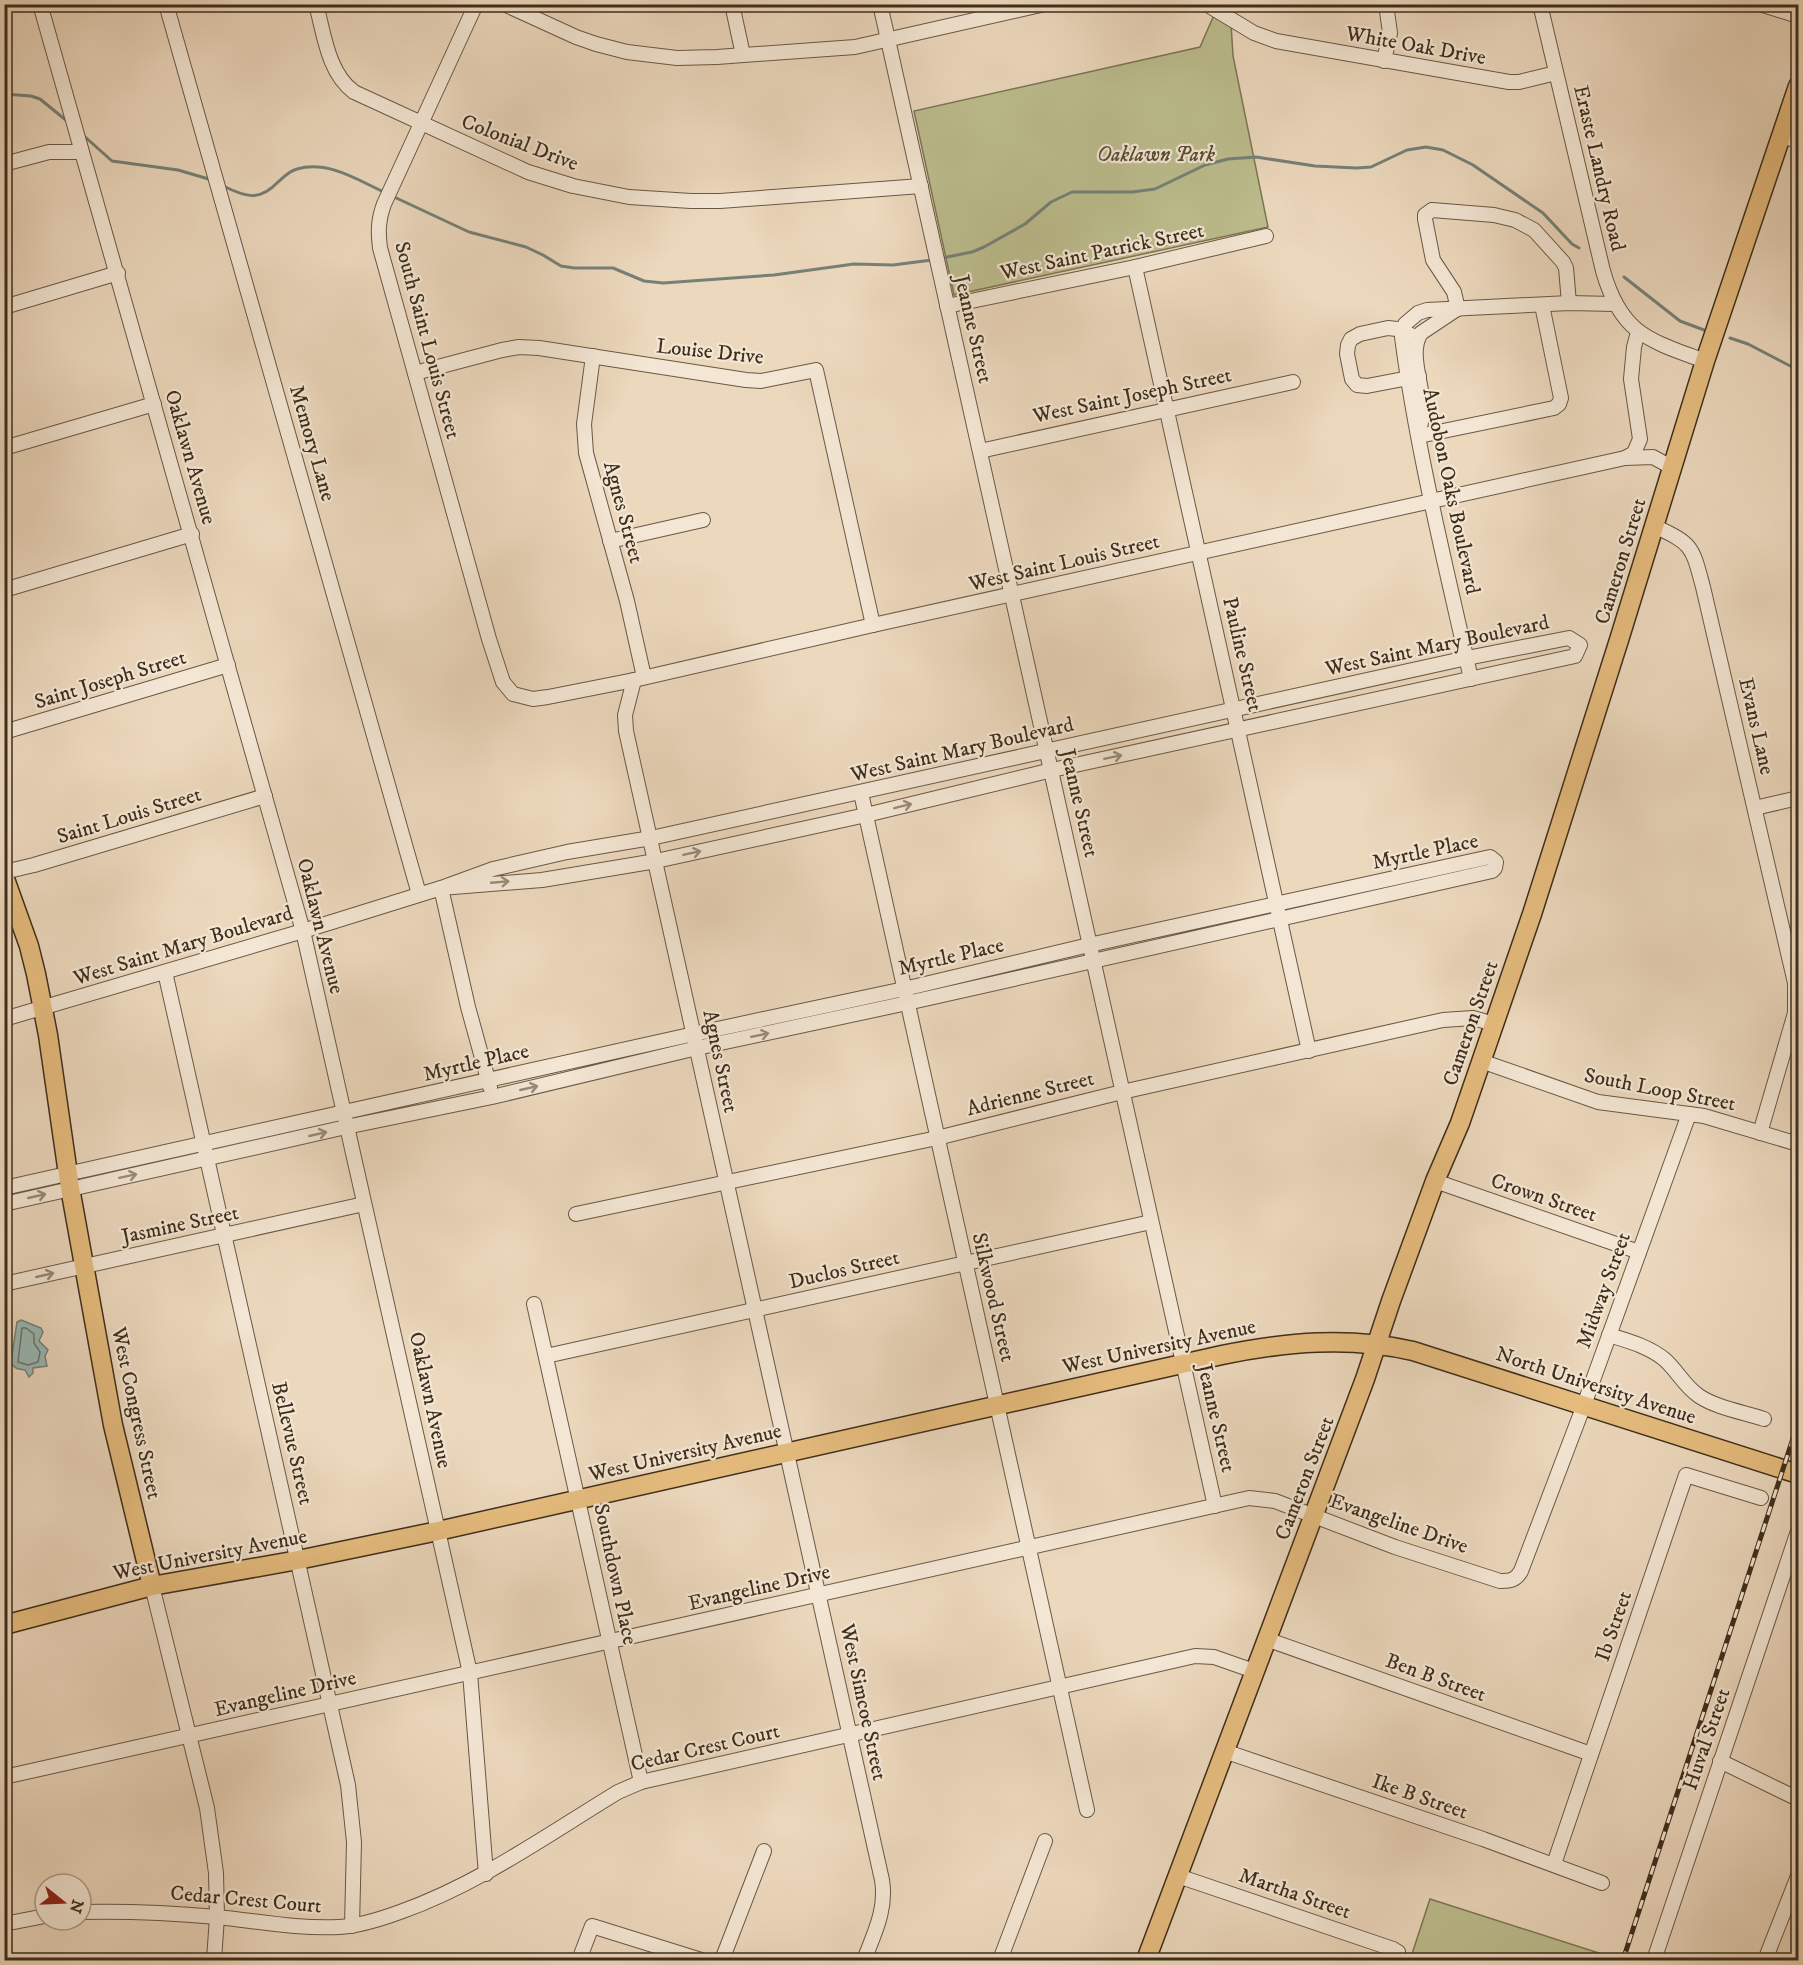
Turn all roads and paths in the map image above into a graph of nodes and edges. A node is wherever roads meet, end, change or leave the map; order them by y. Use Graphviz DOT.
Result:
graph roads {
  1 [pos="40,4"];
  2 [pos="166,4"];
  3 [pos="316,4"];
  4 [pos="476,4"];
  5 [pos="504,4"];
  6 [pos="732,4"];
  7 [pos="880,4"];
  8 [pos="1045,4"];
  9 [pos="1206,4"];
  10 [pos="1386,4"];
  11 [pos="1540,4"];
  12 [pos="1760,4"];
  13 [pos="1027,7"];
  14 [pos="1798,16"];
  15 [pos="888,39"];
  16 [pos="743,55"];
  17 [pos="1384,61"];
  18 [pos="1556,73"];
  19 [pos="1798,86"];
  20 [pos="421,124"];
  21 [pos="1790,139"];
  22 [pos="81,152"];
  23 [pos="4,164"];
  24 [pos="921,186"];
  25 [pos="1266,236"];
  26 [pos="1135,267"];
  27 [pos="118,273"];
  28 [pos="1569,303"];
  29 [pos="1614,304"];
  30 [pos="1542,305"];
  31 [pos="947,306"];
  32 [pos="4,307"];
  33 [pos="1458,309"];
  34 [pos="1403,331"];
  35 [pos="1638,332"];
  36 [pos="1418,338"];
  37 [pos="593,356"];
  38 [pos="1705,361"];
  39 [pos="415,373"];
  40 [pos="1413,377"];
  41 [pos="1293,382"];
  42 [pos="154,404"];
  43 [pos="1167,409"];
  44 [pos="1419,436"];
  45 [pos="4,448"];
  46 [pos="980,451"];
  47 [pos="1625,458"];
  48 [pos="1671,467"];
  49 [pos="1431,501"];
  50 [pos="703,520"];
  51 [pos="1654,526"];
  52 [pos="192,534"];
  53 [pos="610,541"];
  54 [pos="1199,553"];
  55 [pos="4,590"];
  56 [pos="1012,595"];
  57 [pos="873,625"];
  58 [pos="1467,658"];
  59 [pos="228,665"];
  60 [pos="639,679"];
  61 [pos="1472,679"];
  62 [pos="513,694"];
  63 [pos="1234,710"];
  64 [pos="1238,731"];
  65 [pos="4,732"];
  66 [pos="1046,751"];
  67 [pos="1052,770"];
  68 [pos="861,793"];
  69 [pos="265,796"];
  70 [pos="1798,798"];
  71 [pos="1755,808"];
  72 [pos="866,815"];
  73 [pos="651,838"];
  74 [pos="656,861"];
  75 [pos="4,874"];
  76 [pos="441,888"];
  77 [pos="419,894"];
  78 [pos="1277,904"];
  79 [pos="1281,919"];
  80 [pos="303,931"];
  81 [pos="1089,945"];
  82 [pos="1093,960"];
  83 [pos="165,972"];
  84 [pos="904,988"];
  85 [pos="907,1003"];
  86 [pos="43,1008"];
  87 [pos="4,1019"];
  88 [pos="1494,1024"];
  89 [pos="694,1034"];
  90 [pos="697,1048"];
  91 [pos="1309,1051"];
  92 [pos="1481,1061"];
  93 [pos="489,1081"];
  94 [pos="1122,1092"];
  95 [pos="492,1097"];
  96 [pos="1689,1114"];
  97 [pos="345,1120"];
  98 [pos="1760,1132"];
  99 [pos="937,1138"];
  100 [pos="204,1144"];
  101 [pos="1798,1144"];
  102 [pos="207,1159"];
  103 [pos="1435,1181"];
  104 [pos="70,1182"];
  105 [pos="726,1182"];
  106 [pos="4,1188"];
  107 [pos="4,1204"];
  108 [pos="364,1204"];
  109 [pos="576,1214"];
  110 [pos="1151,1222"];
  111 [pos="225,1236"];
  112 [pos="1639,1252"];
  113 [pos="965,1263"];
  114 [pos="85,1266"];
  115 [pos="4,1284"];
  116 [pos="534,1304"];
  117 [pos="756,1310"];
  118 [pos="1609,1335"];
  119 [pos="1378,1344"];
  120 [pos="546,1356"];
  121 [pos="1183,1364"];
  122 [pos="997,1405"];
  123 [pos="1584,1405"];
  124 [pos="1764,1419"];
  125 [pos="788,1452"];
  126 [pos="1798,1474"];
  127 [pos="1761,1498"];
  128 [pos="579,1499"];
  129 [pos="1215,1506"];
  130 [pos="1314,1516"];
  131 [pos="438,1531"];
  132 [pos="1798,1531"];
  133 [pos="1028,1547"];
  134 [pos="298,1560"];
  135 [pos="1515,1579"];
  136 [pos="152,1586"];
  137 [pos="819,1595"];
  138 [pos="4,1625"];
  139 [pos="1266,1639"];
  140 [pos="610,1642"];
  141 [pos="1254,1671"];
  142 [pos="470,1673"];
  143 [pos="1059,1688"];
  144 [pos="330,1703"];
  145 [pos="849,1735"];
  146 [pos="190,1737"];
  147 [pos="1224,1751"];
  148 [pos="1591,1754"];
  149 [pos="1720,1761"];
  150 [pos="4,1777"];
  151 [pos="641,1782"];
  152 [pos="1798,1799"];
  153 [pos="1087,1810"];
  154 [pos="1045,1841"];
  155 [pos="764,1851"];
  156 [pos="1554,1864"];
  157 [pos="486,1874"];
  158 [pos="1178,1876"];
  159 [pos="1798,1876"];
  160 [pos="1602,1883"];
  161 [pos="93,1912"];
  162 [pos="217,1917"];
  163 [pos="33,1918"];
  164 [pos="4,1924"];
  165 [pos="352,1926"];
  166 [pos="1398,1956"];
  167 [pos="214,1960"];
  168 [pos="579,1960"];
  169 [pos="701,1960"];
  170 [pos="722,1960"];
  171 [pos="864,1960"];
  172 [pos="1000,1960"];
  173 [pos="1146,1960"];
  174 [pos="1654,1960"];
  175 [pos="1765,1960"];
  1 -- 22 [label="street, Oaklawn Avenue"];
  2 -- 77 [label="street, Memory Lane"];
  3 -- 20 [label="street, Colonial Drive"];
  4 -- 20 [label="street, South Saint Louis Street"];
  5 -- 16 [label="street"];
  6 -- 16 [label="street"];
  7 -- 15 [label="street, Jeanne Street"];
  8 -- 13 [label="street"];
  9 -- 17 [label="street, White Oak Drive"];
  10 -- 17 [label="street"];
  11 -- 18 [label="street, Eraste Landry Road"];
  12 -- 14 [label="street"];
  13 -- 15 [label="street"];
  15 -- 16 [label="street"];
  15 -- 24 [label="street, Jeanne Street"];
  17 -- 18 [label="street, White Oak Drive"];
  18 -- 29 [label="street, Eraste Landry Road"];
  19 -- 21 [label="main road, Cameron Street"];
  20 -- 24 [label="street, Colonial Drive"];
  20 -- 39 [label="street, South Saint Louis Street"];
  21 -- 38 [label="main road, Cameron Street"];
  22 -- 23 [label="street"];
  22 -- 27 [label="street, Oaklawn Avenue"];
  24 -- 31 [label="street, Jeanne Street"];
  25 -- 26 [label="street, West Saint Patrick Street"];
  26 -- 31 [label="street, West Saint Patrick Street"];
  26 -- 43 [label="street, Pauline Street"];
  27 -- 32 [label="street"];
  27 -- 42 [label="street, Oaklawn Avenue"];
  28 -- 29 [label="street"];
  28 -- 30 [label="street"];
  28 -- 33 [label="street"];
  29 -- 35 [label="street, Eraste Landry Road"];
  30 -- 33 [label="street"];
  30 -- 44 [label="street"];
  31 -- 46 [label="street, Jeanne Street"];
  33 -- 34 [label="street"];
  33 -- 36 [label="street"];
  34 -- 36 [label="street"];
  34 -- 40 [label="street, Audobon Oaks Boulevard"];
  34 -- 40 [label="street"];
  35 -- 38 [label="street, Eraste Landry Road"];
  35 -- 47 [label="street"];
  36 -- 40 [label="street"];
  37 -- 39 [label="street, Louise Drive"];
  37 -- 53 [label="street, Agnes Street"];
  37 -- 57 [label="street, Louise Drive"];
  38 -- 48 [label="main road, Cameron Street"];
  39 -- 62 [label="street, South Saint Louis Street"];
  40 -- 44 [label="street, Audobon Oaks Boulevard"];
  41 -- 43 [label="street, West Saint Joseph Street"];
  42 -- 45 [label="street"];
  42 -- 52 [label="street, Oaklawn Avenue"];
  43 -- 46 [label="street, West Saint Joseph Street"];
  43 -- 54 [label="street, Pauline Street"];
  44 -- 49 [label="street, Audobon Oaks Boulevard"];
  46 -- 56 [label="street, Jeanne Street"];
  47 -- 48 [label="street"];
  47 -- 49 [label="street, West Saint Louis Street"];
  48 -- 51 [label="main road, Cameron Street"];
  49 -- 54 [label="street, West Saint Louis Street"];
  49 -- 58 [label="street, Audobon Oaks Boulevard"];
  50 -- 53 [label="street"];
  51 -- 71 [label="street, Evans Lane"];
  51 -- 88 [label="main road, Cameron Street"];
  52 -- 55 [label="street"];
  52 -- 59 [label="street, Oaklawn Avenue"];
  53 -- 60 [label="street, Agnes Street"];
  54 -- 56 [label="street, West Saint Louis Street"];
  54 -- 63 [label="street, Pauline Street"];
  56 -- 57 [label="street, West Saint Louis Street"];
  56 -- 66 [label="street, Jeanne Street"];
  57 -- 60 [label="street, West Saint Louis Street"];
  58 -- 61 [label="street, Audobon Oaks Boulevard"];
  58 -- 61 [label="street, West Saint Mary Boulevard"];
  58 -- 63 [label="street, West Saint Mary Boulevard"];
  59 -- 65 [label="street, Saint Joseph Street"];
  59 -- 69 [label="street, Oaklawn Avenue"];
  60 -- 62 [label="street, West Saint Louis Street"];
  60 -- 73 [label="street, Agnes Street"];
  61 -- 64 [label="street, West Saint Mary Boulevard"];
  63 -- 64 [label="street, Pauline Street"];
  63 -- 66 [label="street, West Saint Mary Boulevard"];
  67 -- 64 [label="street, West Saint Mary Boulevard, one-way"];
  64 -- 78 [label="street, Pauline Street"];
  66 -- 67 [label="street, Jeanne Street"];
  66 -- 68 [label="street, West Saint Mary Boulevard"];
  72 -- 67 [label="street, West Saint Mary Boulevard, one-way"];
  67 -- 81 [label="street, Jeanne Street"];
  68 -- 72 [label="street, Silkwood Street"];
  68 -- 73 [label="street, West Saint Mary Boulevard"];
  69 -- 75 [label="street, Saint Louis Street"];
  69 -- 80 [label="street, Oaklawn Avenue"];
  70 -- 71 [label="street"];
  71 -- 98 [label="street, Evans Lane"];
  74 -- 72 [label="street, West Saint Mary Boulevard, one-way"];
  72 -- 84 [label="street, Silkwood Street"];
  73 -- 74 [label="street, Agnes Street"];
  73 -- 76 [label="street, West Saint Mary Boulevard"];
  76 -- 74 [label="street, West Saint Mary Boulevard, one-way"];
  74 -- 89 [label="street, Agnes Street"];
  75 -- 86 [label="main road, West Congress Street"];
  76 -- 77 [label="street, West Saint Mary Boulevard"];
  76 -- 93 [label="street"];
  77 -- 80 [label="street, West Saint Mary Boulevard"];
  78 -- 79 [label="street, Pauline Street"];
  78 -- 79 [label="street, Myrtle Place"];
  78 -- 81 [label="street, Myrtle Place"];
  79 -- 82 [label="street, Myrtle Place"];
  79 -- 91 [label="street, Pauline Street"];
  80 -- 83 [label="street, West Saint Mary Boulevard"];
  80 -- 97 [label="street, Oaklawn Avenue"];
  81 -- 82 [label="street, Jeanne Street"];
  81 -- 84 [label="street, Myrtle Place"];
  82 -- 85 [label="street, Myrtle Place"];
  82 -- 94 [label="street, Jeanne Street"];
  83 -- 86 [label="street, West Saint Mary Boulevard"];
  83 -- 100 [label="street, Bellevue Street"];
  84 -- 85 [label="street, Silkwood Street"];
  84 -- 89 [label="street, Myrtle Place"];
  90 -- 85 [label="street, Myrtle Place, one-way"];
  85 -- 99 [label="street, Silkwood Street"];
  86 -- 87 [label="street, West Saint Mary Boulevard"];
  86 -- 104 [label="main road, West Congress Street"];
  88 -- 91 [label="street, Adrienne Street"];
  88 -- 92 [label="main road, Cameron Street"];
  89 -- 90 [label="street, Agnes Street"];
  89 -- 93 [label="street, Myrtle Place"];
  95 -- 90 [label="street, Myrtle Place, one-way"];
  90 -- 105 [label="street, Agnes Street"];
  91 -- 94 [label="street, Adrienne Street"];
  92 -- 96 [label="street, South Loop Street"];
  92 -- 103 [label="main road, Cameron Street"];
  93 -- 95 [label="street"];
  93 -- 97 [label="street, Myrtle Place"];
  94 -- 99 [label="street, Adrienne Street"];
  94 -- 110 [label="street, Jeanne Street"];
  95 -- 97 [label="street, Myrtle Place"];
  96 -- 98 [label="street, South Loop Street"];
  96 -- 112 [label="street, Midway Street"];
  97 -- 100 [label="street, Myrtle Place"];
  102 -- 97 [label="street, Myrtle Place, one-way"];
  97 -- 108 [label="street, Oaklawn Avenue"];
  98 -- 101 [label="street, South Loop Street"];
  99 -- 105 [label="street, Adrienne Street"];
  99 -- 113 [label="street, Silkwood Street"];
  100 -- 102 [label="street, Bellevue Street"];
  100 -- 104 [label="street, Myrtle Place"];
  104 -- 102 [label="street, Myrtle Place, one-way"];
  102 -- 111 [label="street, Bellevue Street"];
  103 -- 112 [label="street, Crown Street"];
  103 -- 119 [label="main road, Cameron Street"];
  104 -- 106 [label="street, Myrtle Place"];
  107 -- 104 [label="street, Myrtle Place, one-way"];
  104 -- 114 [label="main road, West Congress Street"];
  105 -- 109 [label="street, Adrienne Street"];
  105 -- 117 [label="street, Agnes Street"];
  108 -- 111 [label="street, Jasmine Street"];
  108 -- 131 [label="street, Oaklawn Avenue"];
  110 -- 113 [label="street, Duclos Street"];
  110 -- 121 [label="street, Jeanne Street"];
  111 -- 114 [label="street, Jasmine Street"];
  111 -- 134 [label="street, Bellevue Street"];
  112 -- 118 [label="street, Midway Street"];
  113 -- 117 [label="street, Duclos Street"];
  113 -- 122 [label="street, Silkwood Street"];
  115 -- 114 [label="street, Jasmine Street, one-way"];
  114 -- 136 [label="main road, West Congress Street"];
  116 -- 120 [label="street, Southdown Place"];
  117 -- 120 [label="street, Duclos Street"];
  117 -- 125 [label="street, Agnes Street"];
  118 -- 123 [label="street, Midway Street"];
  118 -- 124 [label="street"];
  119 -- 121 [label="main road, West University Avenue"];
  119 -- 123 [label="main road, North University Avenue"];
  119 -- 130 [label="main road, Cameron Street"];
  120 -- 128 [label="street, Southdown Place"];
  121 -- 122 [label="main road, West University Avenue"];
  121 -- 129 [label="street, Jeanne Street"];
  122 -- 125 [label="main road, West University Avenue"];
  122 -- 133 [label="street, Silkwood Street"];
  123 -- 126 [label="main road, North University Avenue"];
  123 -- 135 [label="street, Midway Street"];
  125 -- 128 [label="main road, West University Avenue"];
  125 -- 137 [label="street, West Simcoe Street"];
  127 -- 148 [label="street, Ib Street"];
  128 -- 131 [label="main road, West University Avenue"];
  128 -- 140 [label="street, Southdown Place"];
  129 -- 130 [label="street, Evangeline Drive"];
  129 -- 133 [label="street, Evangeline Drive"];
  130 -- 135 [label="street, Evangeline Drive"];
  130 -- 139 [label="main road, Cameron Street"];
  131 -- 134 [label="main road, West University Avenue"];
  131 -- 142 [label="street, Oaklawn Avenue"];
  132 -- 149 [label="street, Huval Street"];
  133 -- 137 [label="street, Evangeline Drive"];
  133 -- 143 [label="street, Silkwood Street"];
  134 -- 136 [label="main road, West University Avenue"];
  134 -- 144 [label="street, Bellevue Street"];
  136 -- 138 [label="main road, West University Avenue"];
  136 -- 146 [label="street, West Congress Street"];
  137 -- 140 [label="street, Evangeline Drive"];
  137 -- 145 [label="street, West Simcoe Street"];
  139 -- 141 [label="main road, Cameron Street"];
  139 -- 148 [label="street, Ben B Street"];
  140 -- 142 [label="street, Evangeline Drive"];
  140 -- 151 [label="street, Southdown Place"];
  141 -- 143 [label="street, Cedar Crest Court"];
  141 -- 147 [label="main road, Cameron Street"];
  142 -- 144 [label="street, Evangeline Drive"];
  142 -- 157 [label="street, Oaklawn Avenue"];
  143 -- 145 [label="street, Cedar Crest Court"];
  143 -- 153 [label="street, Silkwood Street"];
  144 -- 146 [label="street, Evangeline Drive"];
  144 -- 165 [label="street, Bellevue Street"];
  145 -- 151 [label="street, Cedar Crest Court"];
  145 -- 171 [label="street, West Simcoe Street"];
  146 -- 150 [label="street, Evangeline Drive"];
  146 -- 162 [label="street, West Congress Street"];
  147 -- 156 [label="street, Ike B Street"];
  147 -- 158 [label="main road, Cameron Street"];
  148 -- 156 [label="street, Ib Street"];
  149 -- 152 [label="street"];
  149 -- 174 [label="street, Huval Street"];
  151 -- 157 [label="street, Cedar Crest Court"];
  154 -- 172 [label="street"];
  155 -- 170 [label="street"];
  156 -- 160 [label="street, Ike B Street"];
  157 -- 165 [label="street, Cedar Crest Court"];
  158 -- 166 [label="street, Martha Street"];
  158 -- 173 [label="main road, Cameron Street"];
  159 -- 175 [label="street"];
  161 -- 162 [label="street, Cedar Crest Court"];
  162 -- 165 [label="street, Cedar Crest Court"];
  162 -- 167 [label="street, West Congress Street"];
  163 -- 164 [label="street"];
  168 -- 169 [label="street"];
}
